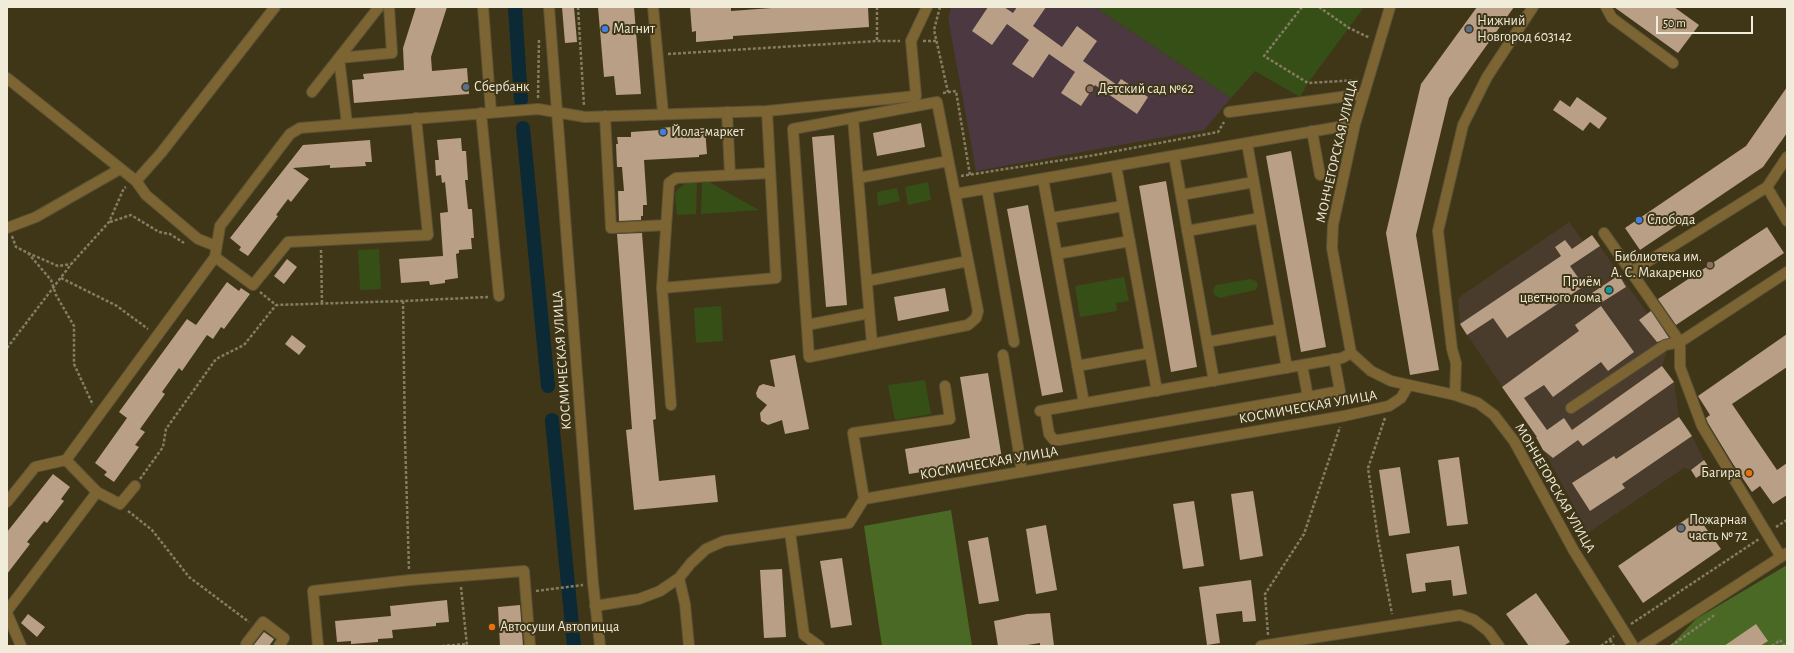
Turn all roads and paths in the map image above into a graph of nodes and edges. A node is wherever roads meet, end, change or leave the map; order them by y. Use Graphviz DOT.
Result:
graph roads {
  1 [pos="275,7"];
  2 [pos="379,7"];
  3 [pos="389,7"];
  4 [pos="484,7"];
  5 [pos="549,7"];
  6 [pos="578,7"];
  7 [pos="653,7"];
  8 [pos="877,7"];
  9 [pos="927,7"];
  10 [pos="940,7"];
  11 [pos="1302,7"];
  12 [pos="1319,7"];
  13 [pos="1390,7"];
  14 [pos="1533,7"];
  15 [pos="1606,7"];
  16 [pos="539,34"];
  17 [pos="877,41"];
  18 [pos="911,41"];
  19 [pos="936,41"];
  20 [pos="1378,42"];
  21 [pos="657,55"];
  22 [pos="339,58"];
  23 [pos="1673,63"];
  24 [pos="7,78"];
  25 [pos="1368,79"];
  26 [pos="312,92"];
  27 [pos="948,92"];
  28 [pos="940,93"];
  29 [pos="1363,94"];
  30 [pos="538,109"];
  31 [pos="556,111"];
  32 [pos="767,111"];
  33 [pos="727,112"];
  34 [pos="1229,112"];
  35 [pos="486,113"];
  36 [pos="663,114"];
  37 [pos="605,116"];
  38 [pos="585,117"];
  39 [pos="416,118"];
  40 [pos="853,118"];
  41 [pos="346,124"];
  42 [pos="1355,124"];
  43 [pos="1312,132"];
  44 [pos="1247,143"];
  45 [pos="1174,156"];
  46 [pos="1787,157"];
  47 [pos="948,161"];
  48 [pos="1116,166"];
  49 [pos="120,169"];
  50 [pos="770,173"];
  51 [pos="730,175"];
  52 [pos="1320,175"];
  53 [pos="858,178"];
  54 [pos="1044,179"];
  55 [pos="136,181"];
  56 [pos="1254,182"];
  57 [pos="1767,187"];
  58 [pos="987,189"];
  59 [pos="955,194"];
  60 [pos="1180,195"];
  61 [pos="1124,206"];
  62 [pos="1051,218"];
  63 [pos="1260,218"];
  64 [pos="1787,220"];
  65 [pos="109,222"];
  66 [pos="666,225"];
  67 [pos="8,228"];
  68 [pos="1187,231"];
  69 [pos="1604,233"];
  70 [pos="321,241"];
  71 [pos="1130,241"];
  72 [pos="186,245"];
  73 [pos="216,246"];
  74 [pos="28,253"];
  75 [pos="1057,254"];
  76 [pos="215,257"];
  77 [pos="968,261"];
  78 [pos="72,263"];
  79 [pos="1632,272"];
  80 [pos="1787,272"];
  81 [pos="61,278"];
  82 [pos="867,281"];
  83 [pos="253,285"];
  84 [pos="54,288"];
  85 [pos="662,288"];
  86 [pos="499,296"];
  87 [pos="403,302"];
  88 [pos="322,304"];
  89 [pos="276,305"];
  90 [pos="869,313"];
  91 [pos="807,325"];
  92 [pos="1280,329"];
  93 [pos="157,336"];
  94 [pos="1014,342"];
  95 [pos="1207,342"];
  96 [pos="1680,342"];
  97 [pos="872,344"];
  98 [pos="7,348"];
  99 [pos="1150,353"];
  100 [pos="1351,354"];
  101 [pos="1003,355"];
  102 [pos="1334,359"];
  103 [pos="1302,365"];
  104 [pos="1077,366"];
  105 [pos="1287,368"];
  106 [pos="1214,381"];
  107 [pos="945,386"];
  108 [pos="1408,386"];
  109 [pos="1156,391"];
  110 [pos="1455,395"];
  111 [pos="1308,397"];
  112 [pos="1084,404"];
  113 [pos="671,405"];
  114 [pos="1389,406"];
  115 [pos="1571,408"];
  116 [pos="98,416"];
  117 [pos="1344,416"];
  118 [pos="66,460"];
  119 [pos="1022,472"];
  120 [pos="135,486"];
  121 [pos="97,492"];
  122 [pos="864,499"];
  123 [pos="7,502"];
  124 [pos="120,504"];
  125 [pos="1787,520"];
  126 [pos="790,532"];
  127 [pos="1767,533"];
  128 [pos="1784,555"];
  129 [pos="460,576"];
  130 [pos="679,578"];
  131 [pos="410,580"];
  132 [pos="580,586"];
  133 [pos="526,592"];
  134 [pos="595,606"];
  135 [pos="7,612"];
  136 [pos="1394,624"];
  137 [pos="258,628"];
  138 [pos="1623,630"];
  139 [pos="1610,640"];
  140 [pos="246,644"];
  141 [pos="467,645"];
  142 [pos="1264,645"];
  143 [pos="21,646"];
  144 [pos="279,646"];
  145 [pos="318,646"];
  146 [pos="442,646"];
  147 [pos="530,646"];
  148 [pos="600,646"];
  149 [pos="689,646"];
  150 [pos="820,646"];
  151 [pos="1498,646"];
  152 [pos="1601,646"];
  153 [pos="1614,646"];
  154 [pos="1633,646"];
  155 [pos="1643,646"];
  156 [pos="1772,646"];
  157 [pos="1784,646"];
  1 -- 55 [label="street"];
  2 -- 22 [label="street"];
  3 -- 22 [label="street"];
  4 -- 35 [label="street"];
  5 -- 31 [label="street"];
  6 -- 38 [label="path"];
  7 -- 21 [label="street"];
  8 -- 17 [label="path"];
  9 -- 18 [label="street"];
  10 -- 19 [label="path"];
  11 -- 25 [label="path"];
  12 -- 20 [label="path"];
  13 -- 20 [label="street, МОНЧЕГОРСКАЯ УЛИЦА"];
  14 -- 110 [label="street"];
  15 -- 23 [label="street"];
  16 -- 30 [label="path"];
  17 -- 18 [label="path"];
  17 -- 21 [label="path"];
  18 -- 19 [label="path"];
  18 -- 32 [label="street"];
  19 -- 27 [label="path"];
  20 -- 25 [label="street, МОНЧЕГОРСКАЯ УЛИЦА"];
  21 -- 36 [label="street"];
  22 -- 26 [label="street"];
  22 -- 41 [label="street"];
  24 -- 49 [label="street"];
  25 -- 29 [label="street, МОНЧЕГОРСКАЯ УЛИЦА"];
  27 -- 28 [label="path"];
  27 -- 34 [label="path"];
  29 -- 34 [label="street"];
  29 -- 42 [label="street, МОНЧЕГОРСКАЯ УЛИЦА"];
  30 -- 31 [label="street"];
  30 -- 35 [label="street"];
  31 -- 38 [label="street"];
  31 -- 134 [label="street, КОСМИЧЕСКАЯ УЛИЦА"];
  32 -- 33 [label="street"];
  32 -- 50 [label="street"];
  33 -- 36 [label="street"];
  33 -- 51 [label="street"];
  35 -- 39 [label="street"];
  35 -- 86 [label="street"];
  36 -- 37 [label="street"];
  37 -- 38 [label="street"];
  37 -- 66 [label="street"];
  39 -- 41 [label="street"];
  39 -- 70 [label="street"];
  40 -- 47 [label="street"];
  40 -- 53 [label="street"];
  40 -- 91 [label="street"];
  41 -- 73 [label="street"];
  42 -- 43 [label="street"];
  42 -- 100 [label="street, МОНЧЕГОРСКАЯ УЛИЦА"];
  43 -- 44 [label="street"];
  43 -- 52 [label="street"];
  44 -- 45 [label="street"];
  44 -- 56 [label="street"];
  45 -- 48 [label="street"];
  45 -- 60 [label="street"];
  46 -- 57 [label="street"];
  47 -- 53 [label="street"];
  47 -- 59 [label="street"];
  48 -- 54 [label="street"];
  48 -- 61 [label="street"];
  49 -- 55 [label="street"];
  49 -- 67 [label="street"];
  50 -- 51 [label="street"];
  50 -- 85 [label="street"];
  51 -- 66 [label="street"];
  53 -- 82 [label="street"];
  54 -- 58 [label="street"];
  54 -- 62 [label="street"];
  55 -- 65 [label="path"];
  55 -- 73 [label="street"];
  56 -- 60 [label="street"];
  56 -- 63 [label="street"];
  57 -- 64 [label="street"];
  57 -- 79 [label="street"];
  58 -- 59 [label="street"];
  58 -- 94 [label="street"];
  59 -- 77 [label="street"];
  60 -- 68 [label="street"];
  61 -- 62 [label="street"];
  61 -- 71 [label="street"];
  62 -- 75 [label="street"];
  63 -- 68 [label="street"];
  63 -- 92 [label="street"];
  65 -- 72 [label="path"];
  65 -- 78 [label="path"];
  66 -- 85 [label="street"];
  67 -- 74 [label="path"];
  68 -- 95 [label="street"];
  69 -- 79 [label="street"];
  70 -- 83 [label="street"];
  70 -- 88 [label="path"];
  71 -- 75 [label="street"];
  71 -- 99 [label="street"];
  73 -- 76 [label="street"];
  74 -- 78 [label="path"];
  74 -- 84 [label="path"];
  75 -- 104 [label="street"];
  76 -- 83 [label="street"];
  76 -- 93 [label="street"];
  77 -- 82 [label="street"];
  77 -- 97 [label="street"];
  78 -- 81 [label="path"];
  79 -- 96 [label="street"];
  80 -- 96 [label="street"];
  81 -- 84 [label="path"];
  81 -- 93 [label="path"];
  82 -- 90 [label="street"];
  83 -- 89 [label="path"];
  84 -- 98 [label="path"];
  84 -- 116 [label="path"];
  85 -- 113 [label="street"];
  86 -- 87 [label="path"];
  87 -- 88 [label="path"];
  87 -- 131 [label="path"];
  88 -- 89 [label="path"];
  89 -- 120 [label="path"];
  90 -- 91 [label="street"];
  90 -- 97 [label="street"];
  91 -- 97 [label="street"];
  92 -- 95 [label="street"];
  92 -- 105 [label="street"];
  93 -- 116 [label="street"];
  95 -- 106 [label="street"];
  96 -- 115 [label="street"];
  96 -- 127 [label="street"];
  99 -- 104 [label="street"];
  99 -- 109 [label="street"];
  100 -- 102 [label="street"];
  100 -- 108 [label="street, МОНЧЕГОРСКАЯ УЛИЦА"];
  101 -- 119 [label="street"];
  102 -- 103 [label="street"];
  102 -- 111 [label="street"];
  103 -- 105 [label="street"];
  103 -- 111 [label="street"];
  104 -- 112 [label="street"];
  105 -- 106 [label="street"];
  106 -- 109 [label="street"];
  107 -- 122 [label="street"];
  108 -- 110 [label="street, МОНЧЕГОРСКАЯ УЛИЦА"];
  108 -- 114 [label="street, КОСМИЧЕСКАЯ УЛИЦА"];
  109 -- 112 [label="street"];
  110 -- 138 [label="street, МОНЧЕГОРСКАЯ УЛИЦА"];
  111 -- 112 [label="street"];
  114 -- 117 [label="street, КОСМИЧЕСКАЯ УЛИЦА"];
  114 -- 136 [label="path"];
  116 -- 118 [label="street"];
  117 -- 119 [label="street, КОСМИЧЕСКАЯ УЛИЦА"];
  117 -- 142 [label="path"];
  118 -- 121 [label="street"];
  118 -- 123 [label="street"];
  119 -- 122 [label="street, КОСМИЧЕСКАЯ УЛИЦА"];
  120 -- 124 [label="street"];
  121 -- 124 [label="street"];
  121 -- 135 [label="street"];
  122 -- 126 [label="street"];
  124 -- 137 [label="path"];
  125 -- 127 [label="path"];
  126 -- 130 [label="street"];
  126 -- 150 [label="street"];
  127 -- 128 [label="street"];
  127 -- 138 [label="path"];
  128 -- 155 [label="street"];
  129 -- 131 [label="street"];
  129 -- 133 [label="street"];
  129 -- 141 [label="path"];
  130 -- 134 [label="street"];
  130 -- 149 [label="street"];
  131 -- 145 [label="street"];
  132 -- 133 [label="path"];
  133 -- 147 [label="street"];
  134 -- 148 [label="street, КОСМИЧЕСКАЯ УЛИЦА"];
  135 -- 143 [label="street"];
  136 -- 142 [label="street"];
  136 -- 151 [label="street"];
  137 -- 140 [label="street"];
  137 -- 144 [label="street"];
  138 -- 139 [label="path"];
  138 -- 154 [label="street, МОНЧЕГОРСКАЯ УЛИЦА"];
  139 -- 152 [label="path"];
  139 -- 153 [label="path"];
  141 -- 146 [label="path"];
  156 -- 157 [label="path"];
}
